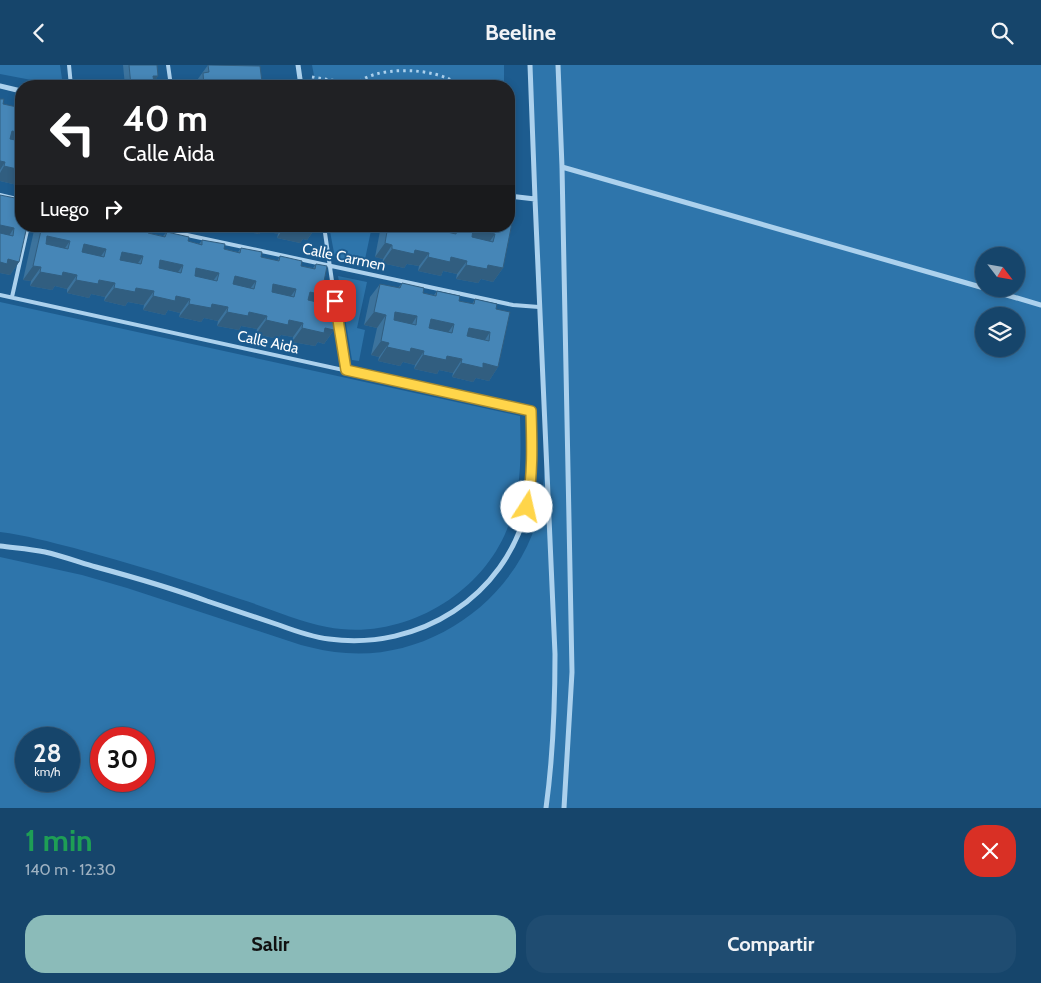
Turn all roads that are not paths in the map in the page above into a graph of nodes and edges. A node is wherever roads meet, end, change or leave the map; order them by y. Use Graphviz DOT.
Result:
graph roads {
  1 [pos="69,65"];
  2 [pos="168,65"];
  3 [pos="298,65"];
  4 [pos="530,65"];
  5 [pos="558,65"];
  6 [pos="71,80"];
  7 [pos="170,80"];
  8 [pos="300,80"];
  9 [pos="0,87"];
  10 [pos="15,90"];
  11 [pos="562,167"];
  12 [pos="0,195"];
  13 [pos="515,197"];
  14 [pos="15,199"];
  15 [pos="534,199"];
  16 [pos="27,232"];
  17 [pos="173,232"];
  18 [pos="325,232"];
  19 [pos="330,266"];
  20 [pos="975,286"];
  21 [pos="0,295"];
  22 [pos="12,297"];
  23 [pos="1013,297"];
  24 [pos="1041,305"];
  25 [pos="539,307"];
  26 [pos="346,370"];
  27 [pos="531,411"];
  28 [pos="0,546"];
  29 [pos="546,808"];
  30 [pos="564,808"];
  1 -- 6 [label="lane"];
  2 -- 7 [label="lane"];
  3 -- 8 [label="street"];
  4 -- 15 [label="street"];
  5 -- 11 [label="street"];
  9 -- 10 [label="street"];
  11 -- 20 [label="street"];
  11 -- 30 [label="street"];
  12 -- 14 [label="lane"];
  13 -- 15 [label="street"];
  15 -- 25 [label="street"];
  16 -- 22 [label="lane"];
  17 -- 19 [label="lane, Calle Carmen"];
  18 -- 19 [label="lane"];
  19 -- 25 [label="lane, Calle Carmen"];
  19 -- 26 [label="lane"];
  21 -- 22 [label="lane, Calle Aida"];
  22 -- 26 [label="lane, Calle Aida"];
  23 -- 24 [label="street"];
  25 -- 29 [label="street"];
  26 -- 27 [label="lane, Calle Aida"];
  27 -- 28 [label="street"];
}
